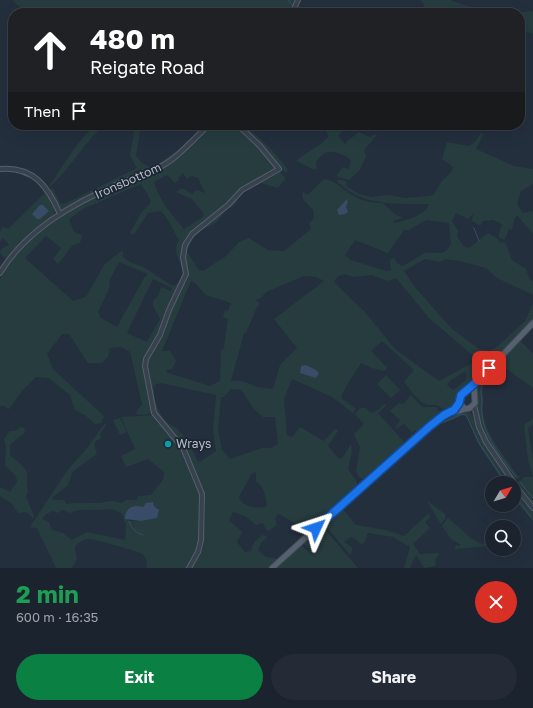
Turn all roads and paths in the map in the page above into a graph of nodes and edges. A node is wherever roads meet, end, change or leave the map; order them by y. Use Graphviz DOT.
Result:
graph roads {
  1 [pos="203,130"];
  2 [pos="243,130"];
  3 [pos="0,169"];
  4 [pos="60,214"];
  5 [pos="0,273"];
  6 [pos="533,323"];
  7 [pos="474,384"];
  8 [pos="463,393"];
  9 [pos="473,395"];
  10 [pos="459,403"];
  11 [pos="474,406"];
  12 [pos="466,409"];
  13 [pos="454,410"];
  14 [pos="475,414"];
  15 [pos="509,476"];
  16 [pos="521,492"];
  17 [pos="533,508"];
  18 [pos="189,568"];
  19 [pos="272,568"];
  1 -- 4 [label="street, Ironsbottom"];
  2 -- 18 [label="street"];
  3 -- 4 [label="street"];
  4 -- 5 [label="street, Ironsbottom"];
  6 -- 7 [label="main road"];
  7 -- 8 [label="main road"];
  7 -- 9 [label="main road"];
  8 -- 9 [label="main road"];
  8 -- 10 [label="main road"];
  9 -- 11 [label="main road"];
  10 -- 12 [label="main road"];
  10 -- 13 [label="main road"];
  11 -- 12 [label="main road"];
  11 -- 14 [label="street"];
  12 -- 13 [label="main road"];
  12 -- 14 [label="street"];
  13 -- 19 [label="main road"];
  14 -- 15 [label="street"];
  16 -- 17 [label="street"];
}
